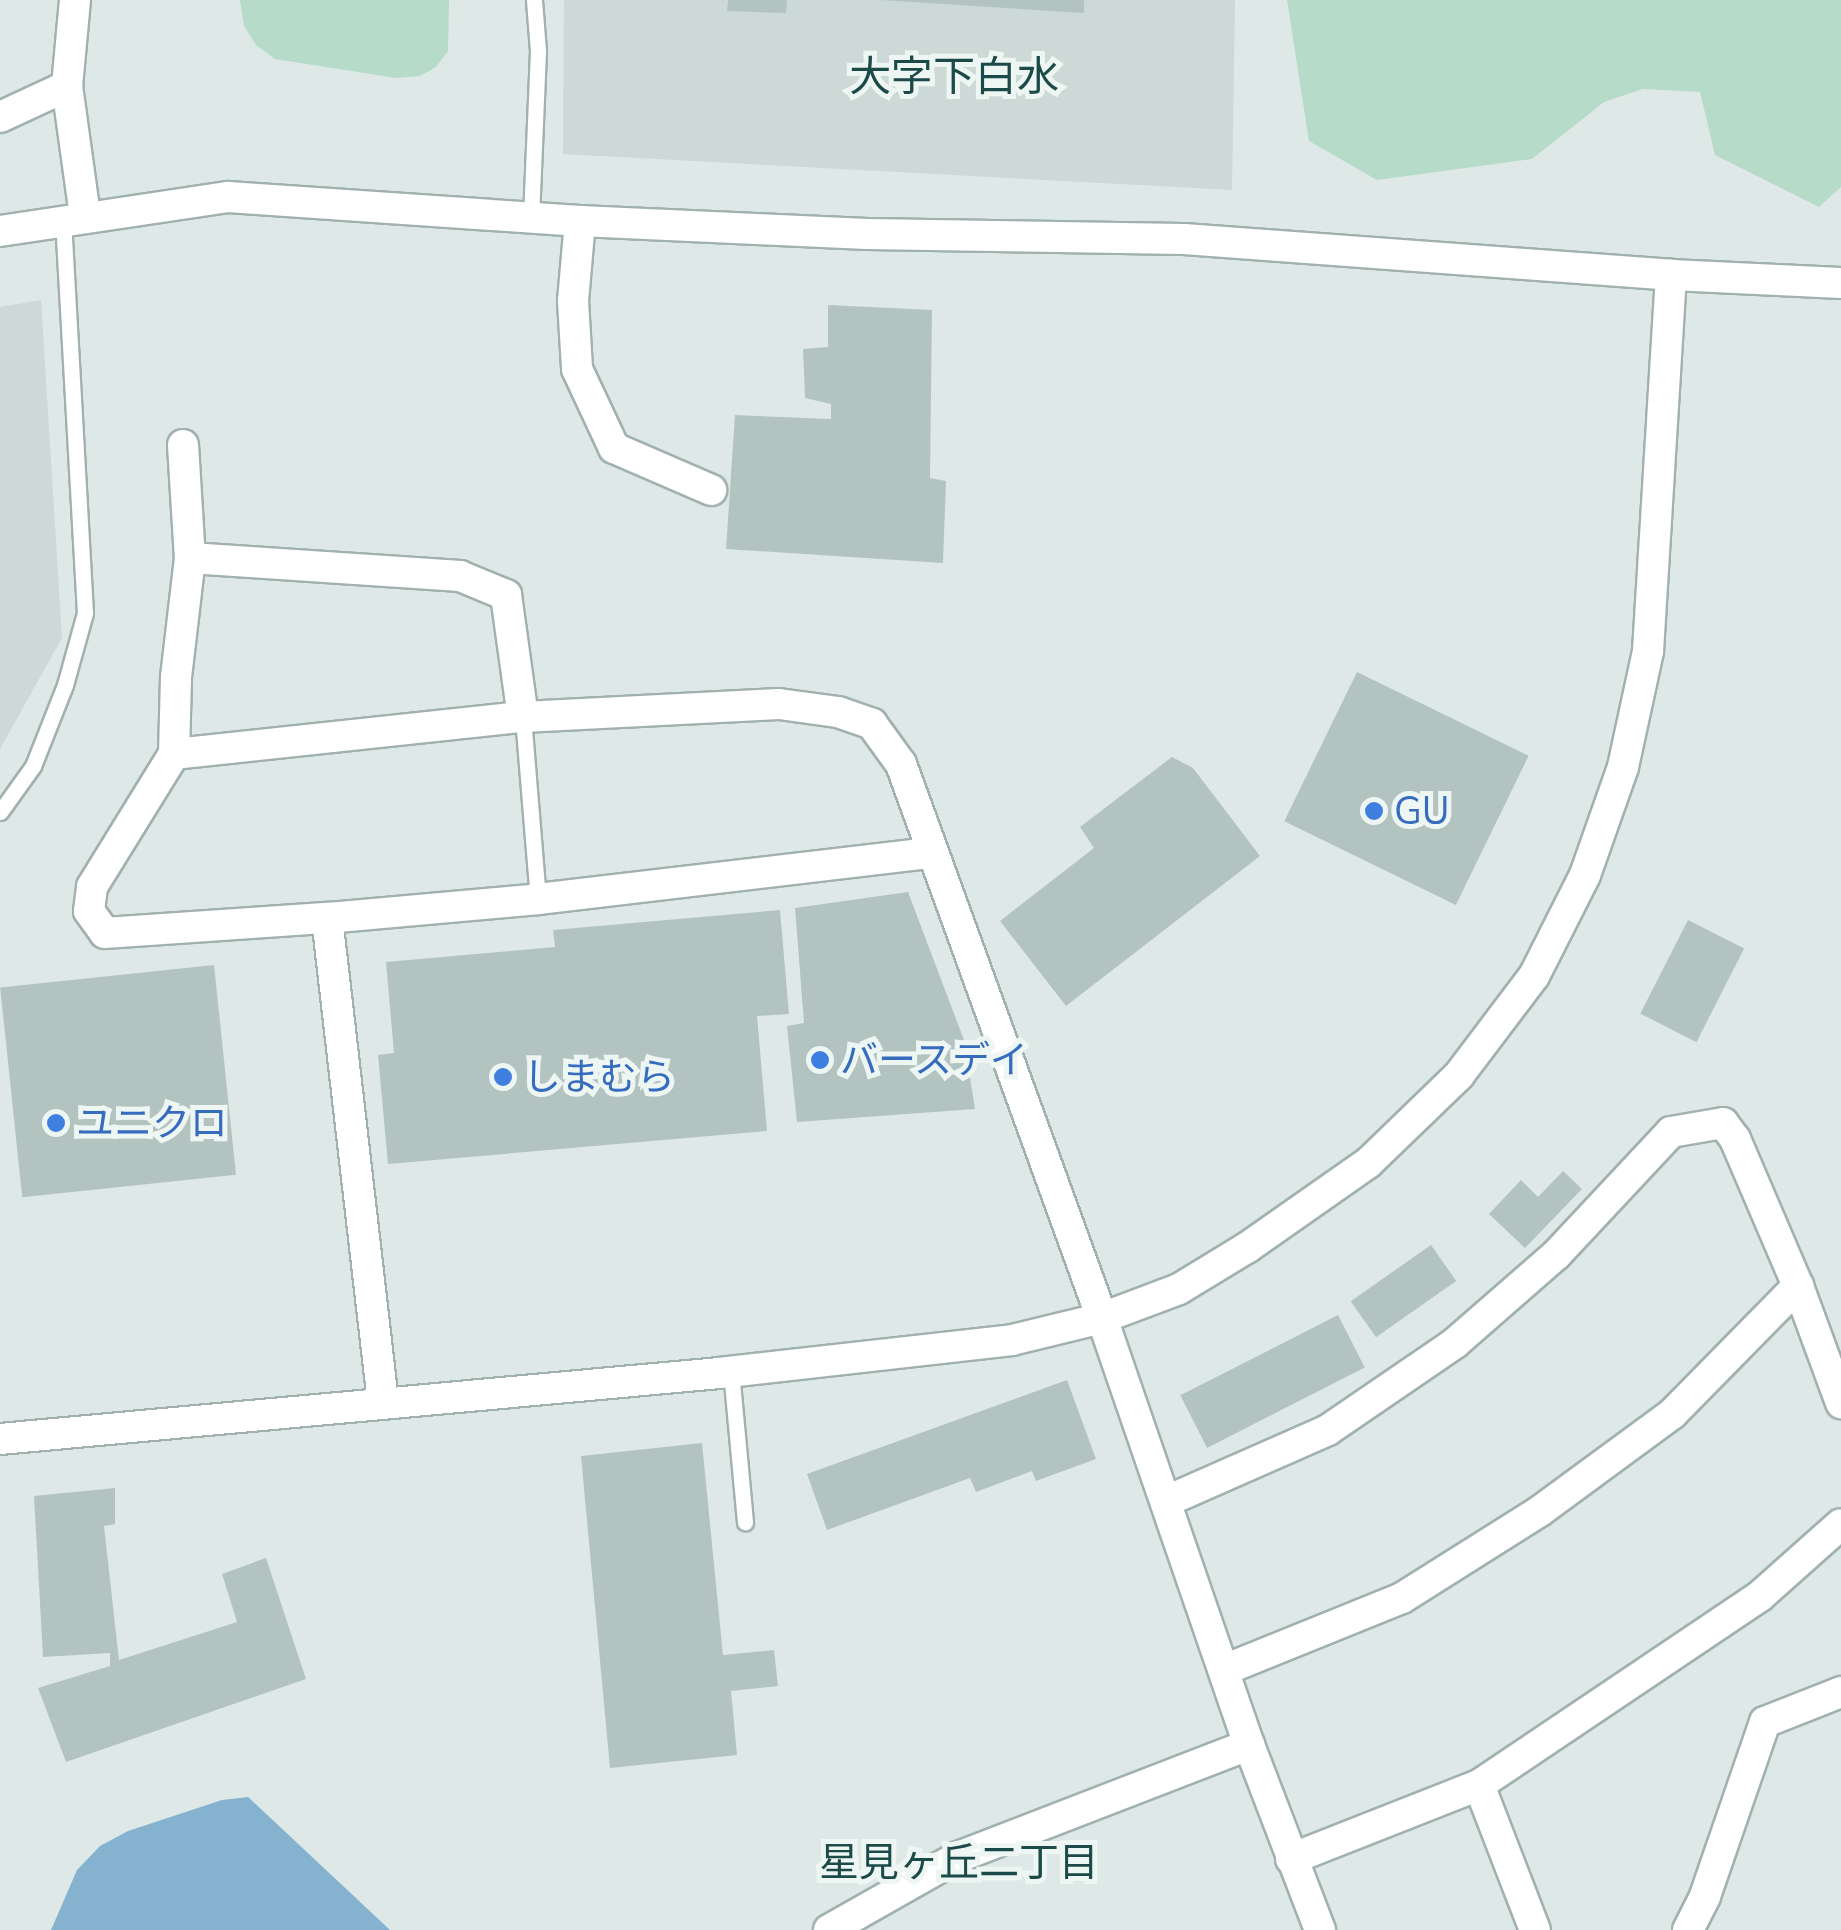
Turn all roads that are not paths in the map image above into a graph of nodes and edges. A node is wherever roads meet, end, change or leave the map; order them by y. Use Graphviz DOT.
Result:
graph roads {
  1 [pos="75,0"];
  2 [pos="534,0"];
  3 [pos="67,86"];
  4 [pos="0,117"];
  5 [pos="74,218"];
  6 [pos="531,218"];
  7 [pos="580,222"];
  8 [pos="0,231"];
  9 [pos="1670,275"];
  10 [pos="1841,283"];
  11 [pos="183,445"];
  12 [pos="710,490"];
  13 [pos="190,558"];
  14 [pos="523,717"];
  15 [pos="174,754"];
  16 [pos="0,812"];
  17 [pos="930,853"];
  18 [pos="538,898"];
  19 [pos="327,918"];
  20 [pos="1798,1286"];
  21 [pos="1102,1318"];
  22 [pos="732,1371"];
  23 [pos="383,1401"];
  24 [pos="1841,1402"];
  25 [pos="0,1439"];
  26 [pos="1167,1501"];
  27 [pos="746,1522"];
  28 [pos="1841,1524"];
  29 [pos="1224,1670"];
  30 [pos="1841,1692"];
  31 [pos="1249,1746"];
  32 [pos="1478,1786"];
  33 [pos="1291,1859"];
  34 [pos="829,1930"];
  35 [pos="1320,1930"];
  36 [pos="1535,1930"];
  37 [pos="1688,1930"];
  1 -- 3 [label="street"];
  2 -- 6 [label="lane"];
  3 -- 4 [label="street"];
  3 -- 5 [label="street"];
  5 -- 6 [label="street"];
  5 -- 8 [label="street"];
  5 -- 16 [label="lane"];
  6 -- 7 [label="street"];
  7 -- 9 [label="street"];
  7 -- 12 [label="street"];
  9 -- 10 [label="street"];
  9 -- 21 [label="street"];
  11 -- 13 [label="street"];
  13 -- 14 [label="street"];
  13 -- 15 [label="street"];
  14 -- 15 [label="street"];
  14 -- 17 [label="street"];
  14 -- 18 [label="lane"];
  15 -- 19 [label="street"];
  17 -- 18 [label="street"];
  17 -- 21 [label="street"];
  18 -- 19 [label="street"];
  19 -- 23 [label="street"];
  20 -- 24 [label="street"];
  20 -- 26 [label="street"];
  20 -- 29 [label="street"];
  21 -- 22 [label="street"];
  21 -- 26 [label="street"];
  22 -- 23 [label="street"];
  22 -- 27 [label="lane"];
  23 -- 25 [label="street"];
  26 -- 29 [label="street"];
  28 -- 32 [label="street"];
  29 -- 31 [label="street"];
  30 -- 37 [label="street"];
  31 -- 33 [label="street"];
  31 -- 34 [label="street"];
  32 -- 33 [label="street"];
  32 -- 36 [label="street"];
  33 -- 35 [label="street"];
}
